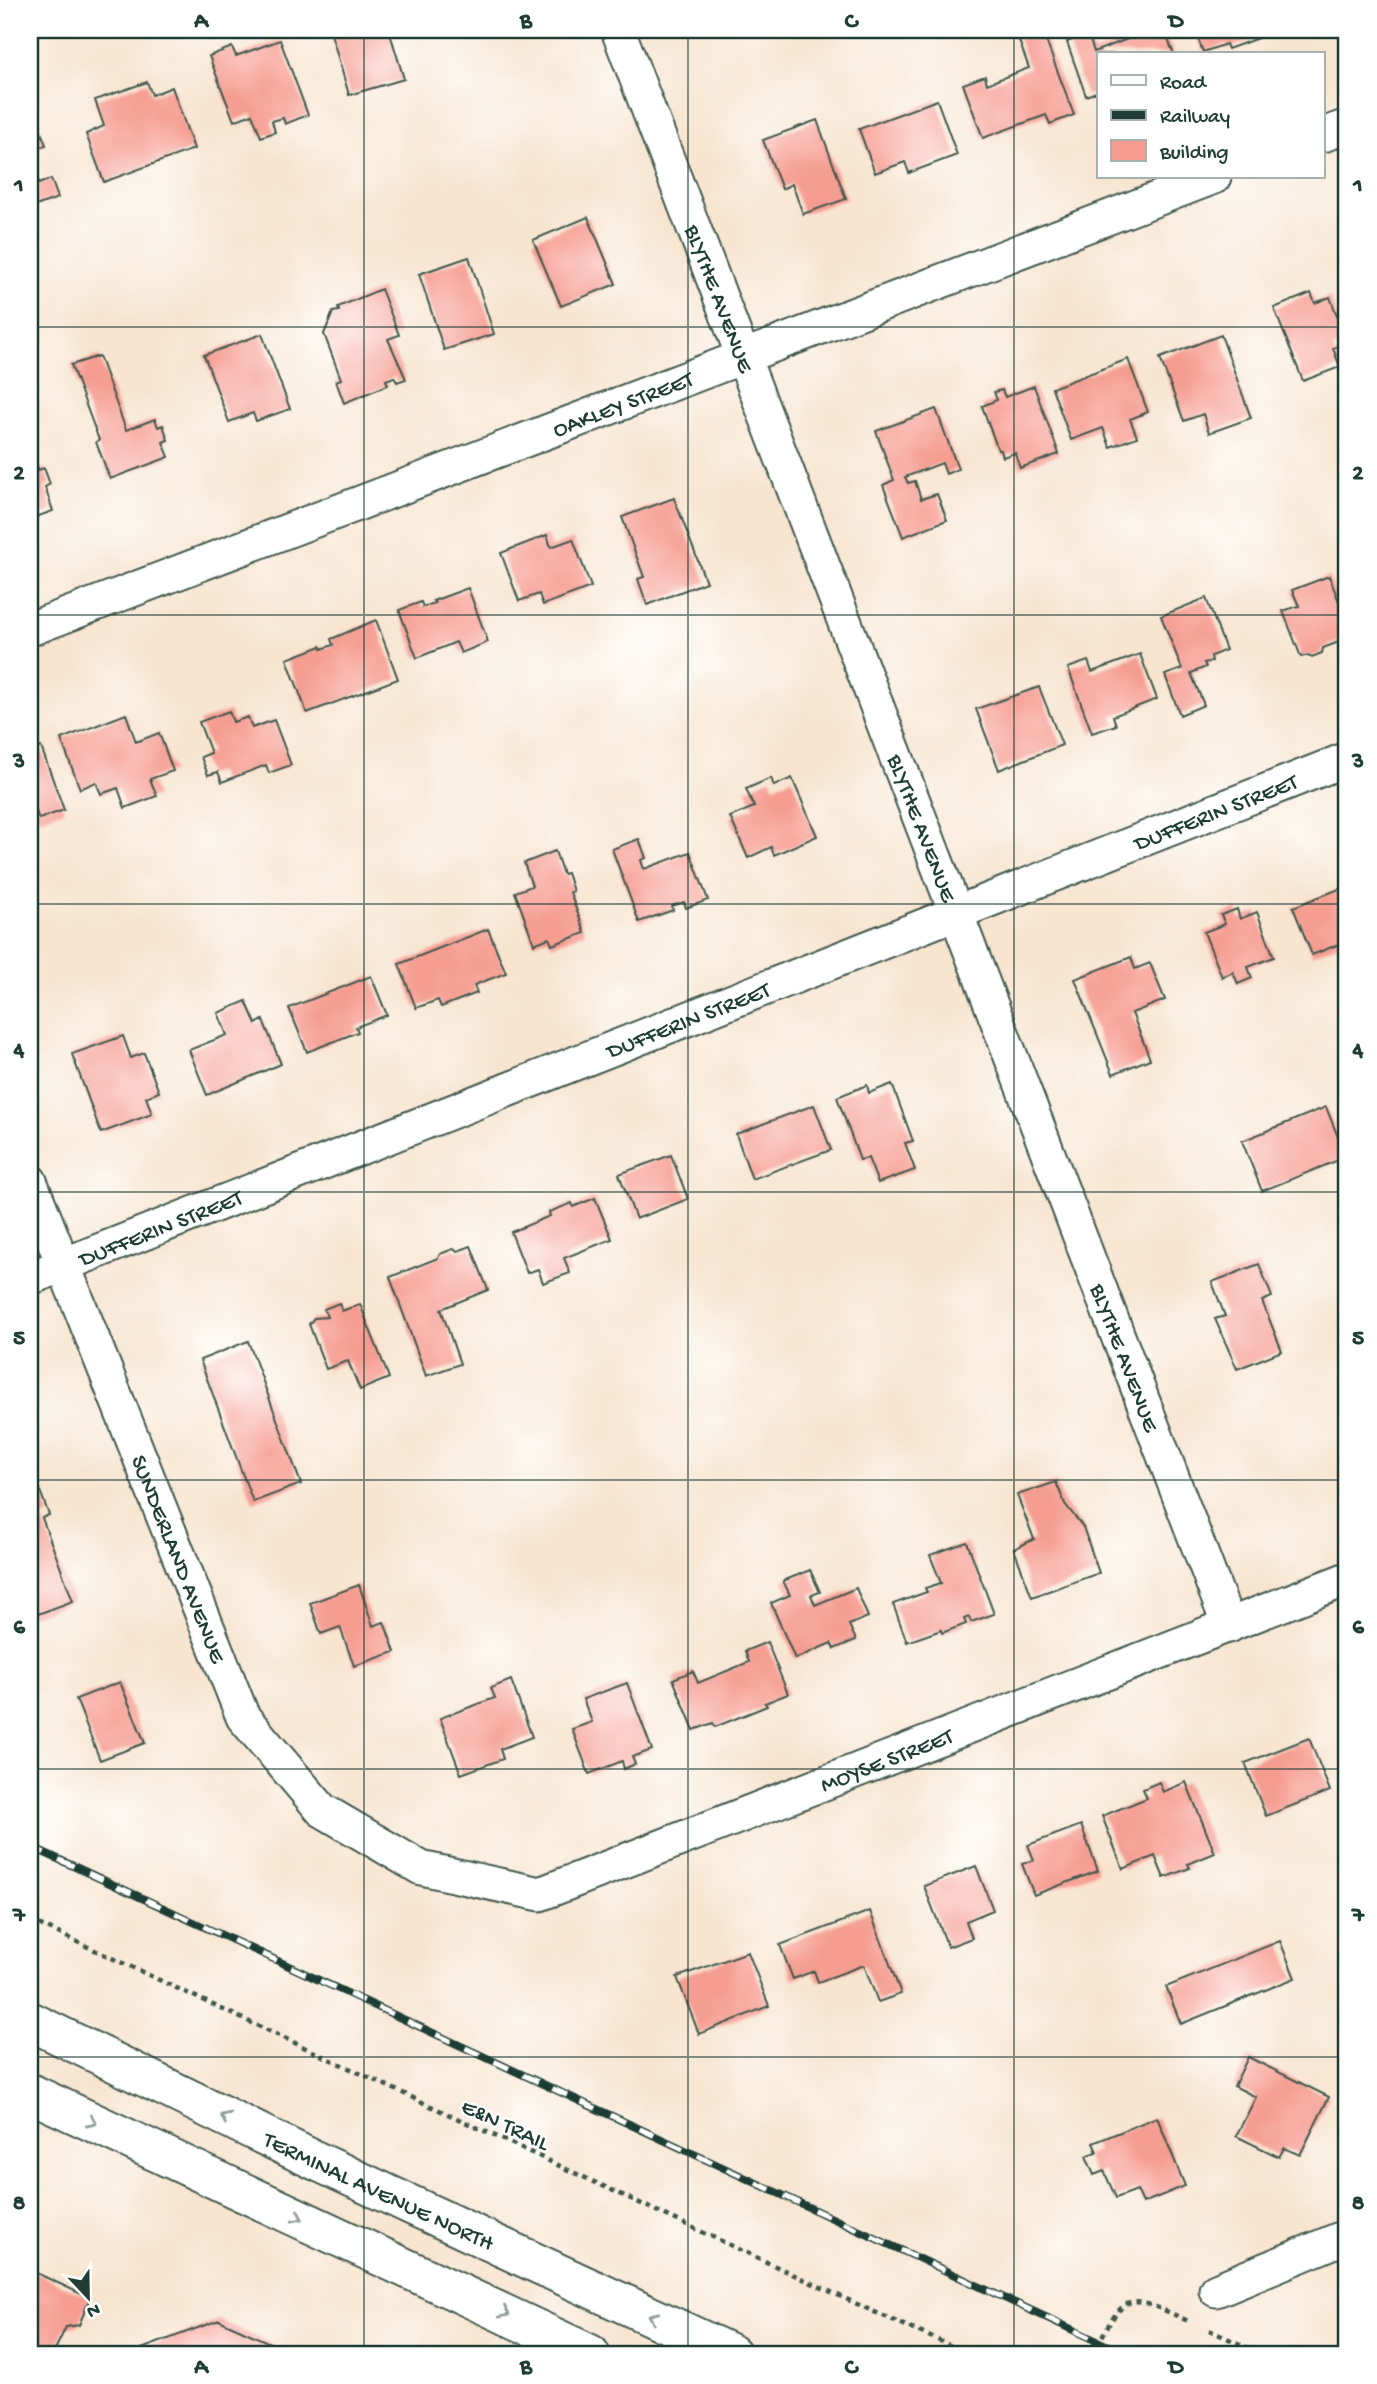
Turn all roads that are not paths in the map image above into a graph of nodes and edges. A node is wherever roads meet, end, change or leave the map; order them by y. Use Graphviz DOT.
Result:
graph roads {
  1 [pos="618,30"];
  2 [pos="1347,126"];
  3 [pos="1324,135"];
  4 [pos="1211,178"];
  5 [pos="743,357"];
  6 [pos="30,629"];
  7 [pos="1347,759"];
  8 [pos="957,913"];
  9 [pos="30,1181"];
  10 [pos="63,1264"];
  11 [pos="30,1278"];
  12 [pos="1347,1579"];
  13 [pos="1229,1626"];
  14 [pos="421,1868"];
  15 [pos="30,2021"];
  16 [pos="30,2093"];
  17 [pos="1347,2236"];
  18 [pos="1216,2290"];
  19 [pos="555,2344"];
  20 [pos="590,2354"];
  21 [pos="732,2354"];
  1 -- 5 [label="street, BLYTHE AVENUE"];
  2 -- 3 [label="street"];
  4 -- 5 [label="street, OAKLEY STREET"];
  5 -- 6 [label="street, OAKLEY STREET"];
  5 -- 8 [label="street, BLYTHE AVENUE"];
  7 -- 8 [label="street, DUFFERIN STREET"];
  8 -- 10 [label="street, DUFFERIN STREET"];
  8 -- 13 [label="street, BLYTHE AVENUE"];
  9 -- 10 [label="street, SUNDERLAND AVENUE"];
  10 -- 11 [label="street, DUFFERIN STREET"];
  10 -- 14 [label="street, SUNDERLAND AVENUE"];
  12 -- 13 [label="street, MOYSE STREET"];
  13 -- 14 [label="street, MOYSE STREET"];
  21 -- 15 [label="main road, TERMINAL AVENUE NORTH, one-way"];
  16 -- 19 [label="main road, one-way"];
  17 -- 18 [label="street"];
  19 -- 20 [label="main road"];
}
